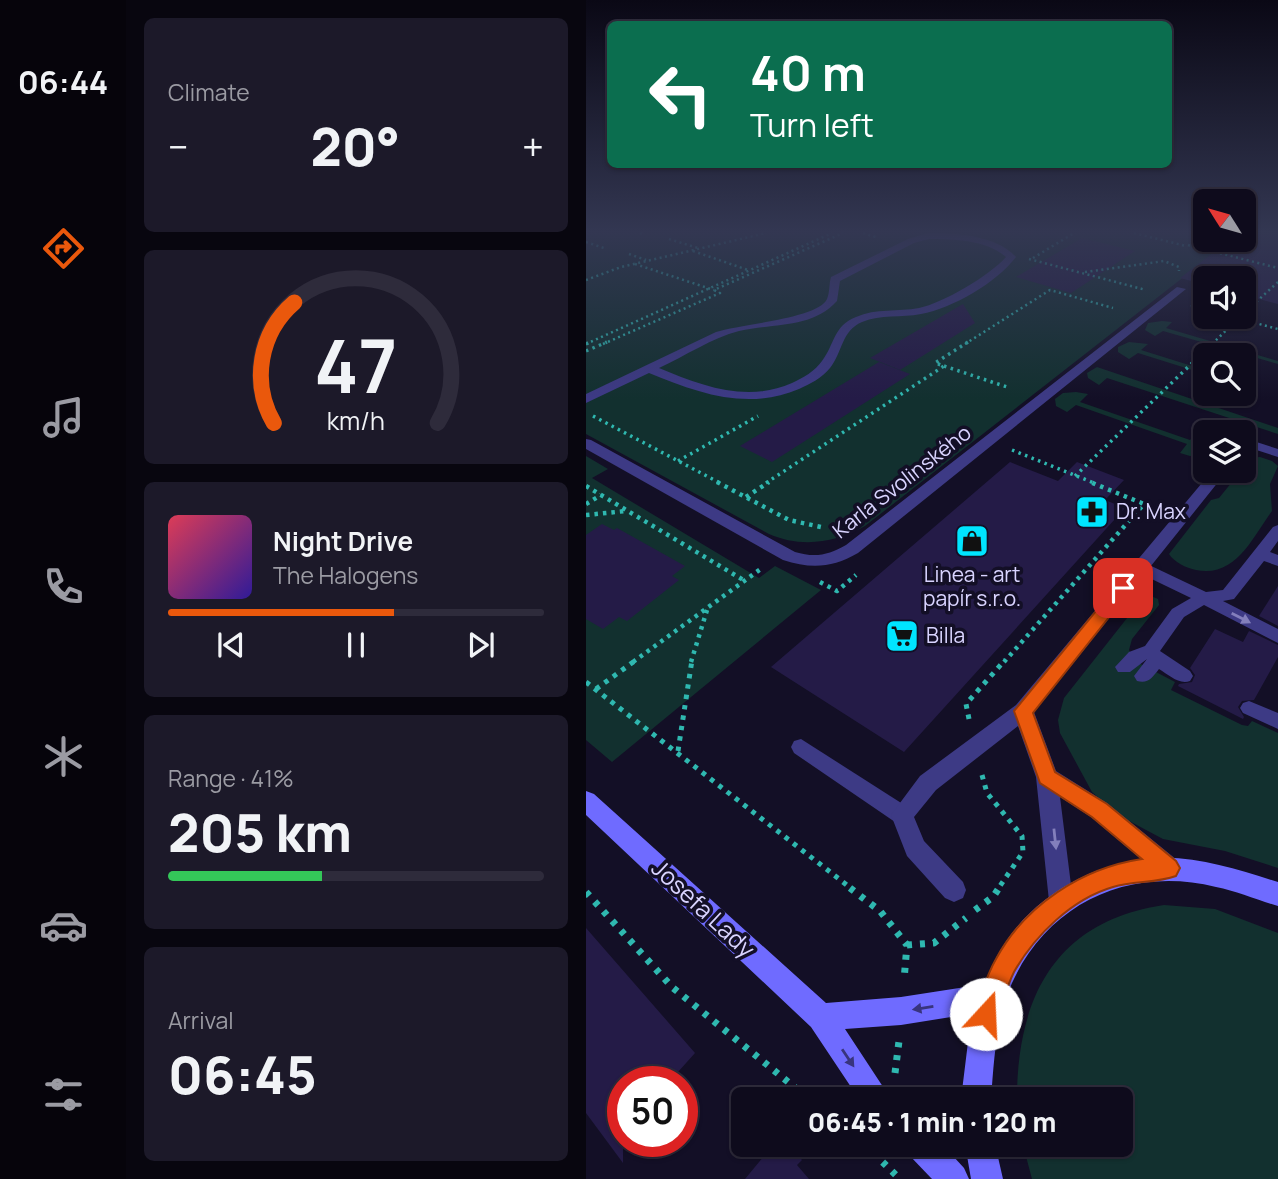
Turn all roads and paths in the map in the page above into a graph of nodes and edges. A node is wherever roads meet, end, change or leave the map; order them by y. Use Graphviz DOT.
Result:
graph roads {
  1 [pos="719,288"];
  2 [pos="834,288"];
  3 [pos="966,288"];
  4 [pos="1271,288"];
  5 [pos="703,289"];
  6 [pos="1181,289"];
  7 [pos="714,290"];
  8 [pos="1256,302"];
  9 [pos="1113,308"];
  10 [pos="1256,321"];
  11 [pos="1228,329"];
  12 [pos="1278,329"];
  13 [pos="586,344"];
  14 [pos="586,351"];
  15 [pos="944,366"];
  16 [pos="650,369"];
  17 [pos="1007,387"];
  18 [pos="586,399"];
  19 [pos="586,413"];
  20 [pos="759,415"];
  21 [pos="586,443"];
  22 [pos="1256,446"];
  23 [pos="1008,449"];
  24 [pos="1278,453"];
  25 [pos="677,461"];
  26 [pos="1075,476"];
  27 [pos="1210,483"];
  28 [pos="586,486"];
  29 [pos="601,495"];
  30 [pos="746,497"];
  31 [pos="586,504"];
  32 [pos="627,510"];
  33 [pos="586,516"];
  34 [pos="821,527"];
  35 [pos="1278,530"];
  36 [pos="1262,554"];
  37 [pos="1278,561"];
  38 [pos="766,565"];
  39 [pos="1140,568"];
  40 [pos="858,573"];
  41 [pos="812,578"];
  42 [pos="745,581"];
  43 [pos="1204,598"];
  44 [pos="708,608"];
  45 [pos="1278,637"];
  46 [pos="1154,656"];
  47 [pos="1124,667"];
  48 [pos="1143,676"];
  49 [pos="1184,676"];
  50 [pos="586,682"];
  51 [pos="596,689"];
  52 [pos="1249,708"];
  53 [pos="1023,711"];
  54 [pos="1278,722"];
  55 [pos="801,747"];
  56 [pos="975,750"];
  57 [pos="678,752"];
  58 [pos="1047,777"];
  59 [pos="586,801"];
  60 [pos="902,815"];
  61 [pos="1169,868"];
  62 [pos="954,890"];
  63 [pos="586,892"];
  64 [pos="1278,894"];
  65 [pos="1061,901"];
  66 [pos="907,945"];
  67 [pos="991,997"];
  68 [pos="901,1011"];
  69 [pos="821,1017"];
  70 [pos="794,1087"];
  71 [pos="880,1087"];
  72 [pos="885,1087"];
  73 [pos="977,1087"];
  74 [pos="877,1157"];
  75 [pos="932,1157"];
  76 [pos="983,1157"];
  77 [pos="900,1179"];
  78 [pos="953,1179"];
  79 [pos="987,1179"];
  1 -- 7 [label="path"];
  2 -- 16 [label="street"];
  3 -- 16 [label="street"];
  4 -- 8 [label="path"];
  5 -- 7 [label="path"];
  5 -- 13 [label="path"];
  6 -- 21 [label="street, Karla Svolinského"];
  7 -- 14 [label="path"];
  9 -- 15 [label="path"];
  10 -- 12 [label="path"];
  11 -- 26 [label="path"];
  15 -- 17 [label="path"];
  15 -- 30 [label="path"];
  16 -- 18 [label="street"];
  19 -- 25 [label="path"];
  20 -- 25 [label="path"];
  22 -- 24 [label="lane"];
  23 -- 26 [label="path"];
  25 -- 30 [label="path"];
  26 -- 56 [label="path"];
  27 -- 39 [label="street"];
  28 -- 29 [label="path"];
  29 -- 31 [label="path"];
  29 -- 32 [label="path"];
  30 -- 34 [label="path"];
  32 -- 33 [label="path"];
  32 -- 42 [label="path"];
  35 -- 36 [label="lane"];
  36 -- 37 [label="lane"];
  36 -- 43 [label="lane"];
  38 -- 42 [label="path"];
  39 -- 43 [label="lane"];
  39 -- 53 [label="street"];
  40 -- 41 [label="path"];
  42 -- 44 [label="path"];
  43 -- 45 [label="lane, one-way"];
  43 -- 46 [label="lane"];
  44 -- 51 [label="path"];
  44 -- 57 [label="path"];
  46 -- 47 [label="lane"];
  46 -- 48 [label="lane"];
  46 -- 49 [label="lane"];
  50 -- 51 [label="path"];
  51 -- 57 [label="path"];
  52 -- 54 [label="lane"];
  53 -- 56 [label="street"];
  53 -- 58 [label="street"];
  55 -- 60 [label="lane"];
  56 -- 60 [label="street"];
  56 -- 66 [label="path"];
  57 -- 66 [label="path"];
  58 -- 61 [label="street"];
  58 -- 65 [label="street, one-way"];
  59 -- 69 [label="street, Josefa Lady"];
  60 -- 62 [label="street"];
  61 -- 64 [label="street"];
  61 -- 65 [label="street"];
  63 -- 70 [label="path"];
  65 -- 67 [label="street"];
  66 -- 68 [label="path"];
  67 -- 68 [label="street, one-way"];
  67 -- 73 [label="street"];
  68 -- 69 [label="street"];
  68 -- 72 [label="path"];
  69 -- 71 [label="street, Josefa Lady, one-way"];
  74 -- 77 [label="path"];
  75 -- 78 [label="street"];
  76 -- 79 [label="street"];
}
